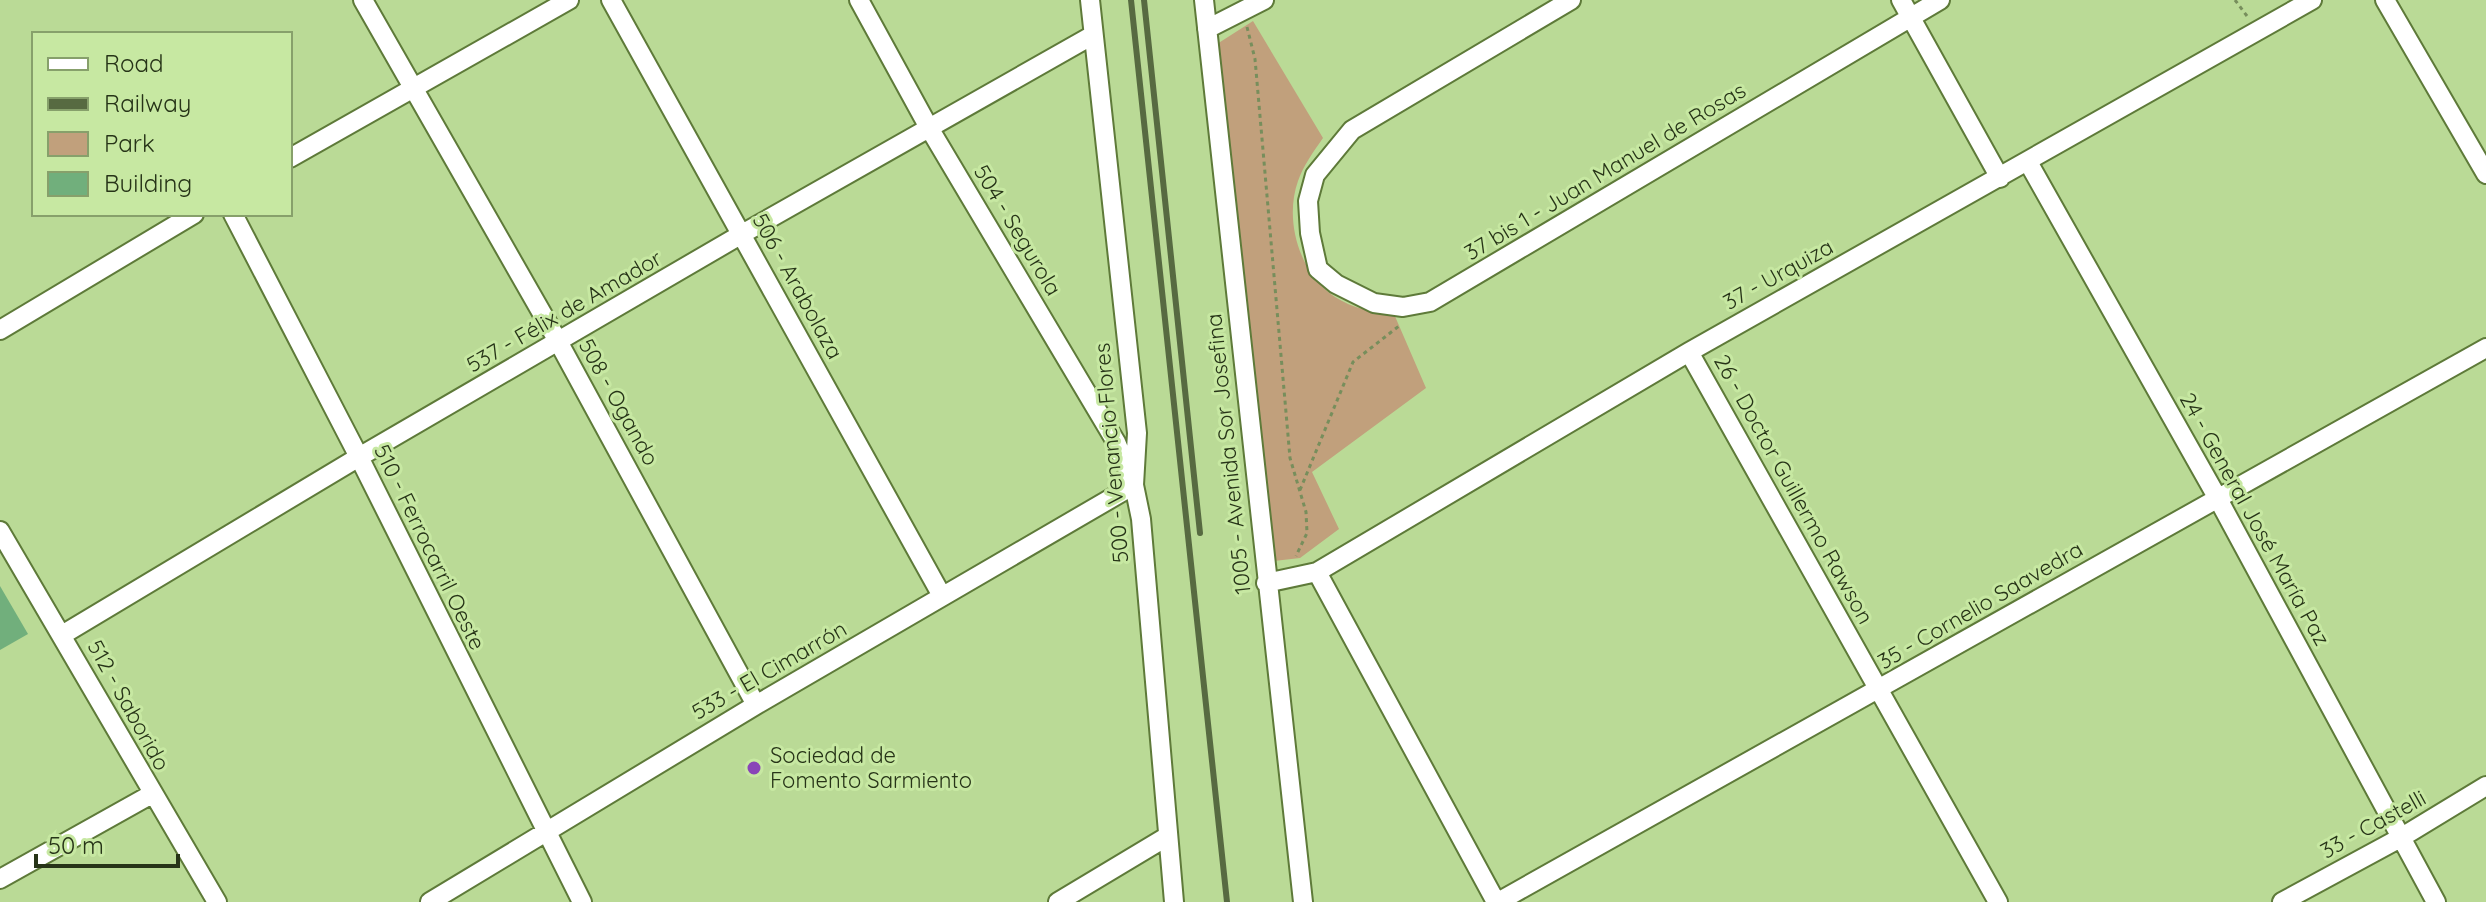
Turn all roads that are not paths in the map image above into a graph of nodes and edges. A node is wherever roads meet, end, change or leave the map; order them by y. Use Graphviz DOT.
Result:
graph roads {
  1 [pos="363,0"];
  2 [pos="569,0"];
  3 [pos="611,0"];
  4 [pos="859,0"];
  5 [pos="1090,0"];
  6 [pos="1204,0"];
  7 [pos="1264,0"];
  8 [pos="1571,0"];
  9 [pos="1901,0"];
  10 [pos="1940,0"];
  11 [pos="2312,0"];
  12 [pos="2385,0"];
  13 [pos="1911,18"];
  14 [pos="1207,29"];
  15 [pos="1093,35"];
  16 [pos="414,86"];
  17 [pos="928,126"];
  18 [pos="292,157"];
  19 [pos="2028,162"];
  20 [pos="2486,174"];
  21 [pos="2000,178"];
  22 [pos="191,216"];
  23 [pos="234,216"];
  24 [pos="742,234"];
  25 [pos="0,330"];
  26 [pos="559,343"];
  27 [pos="2486,348"];
  28 [pos="1689,352"];
  29 [pos="359,457"];
  30 [pos="1134,485"];
  31 [pos="2217,497"];
  32 [pos="0,531"];
  33 [pos="1317,572"];
  34 [pos="1275,581"];
  35 [pos="942,596"];
  36 [pos="62,635"];
  37 [pos="1880,689"];
  38 [pos="756,705"];
  39 [pos="2486,786"];
  40 [pos="152,794"];
  41 [pos="545,832"];
  42 [pos="1168,836"];
  43 [pos="2402,837"];
  44 [pos="0,879"];
  45 [pos="217,902"];
  46 [pos="430,902"];
  47 [pos="582,902"];
  48 [pos="1058,902"];
  49 [pos="1174,902"];
  50 [pos="1303,902"];
  51 [pos="1497,902"];
  52 [pos="1998,902"];
  53 [pos="2282,902"];
  54 [pos="2436,902"];
  1 -- 16 [label="street, 508 - Ogando"];
  2 -- 16 [label="street"];
  3 -- 24 [label="street, 506 - Arabolaza"];
  4 -- 17 [label="street, 504 - Segurola"];
  5 -- 15 [label="street, 500 - Venancio Flores"];
  6 -- 14 [label="street, 1005 - Avenida Sor Josefina"];
  7 -- 14 [label="street"];
  8 -- 13 [label="street, 37 bis 1 - Juan Manuel de Rosas"];
  9 -- 13 [label="street"];
  10 -- 13 [label="street, 37 bis 1 - Juan Manuel de Rosas"];
  11 -- 19 [label="street, 37 - Urquiza"];
  12 -- 20 [label="street"];
  13 -- 21 [label="street"];
  14 -- 34 [label="street, 1005 - Avenida Sor Josefina"];
  15 -- 17 [label="street, 537 - Félix de Amador"];
  15 -- 30 [label="street, 500 - Venancio Flores"];
  16 -- 18 [label="street"];
  16 -- 26 [label="street, 508 - Ogando"];
  17 -- 24 [label="street, 537 - Félix de Amador"];
  17 -- 30 [label="street, 504 - Segurola"];
  19 -- 21 [label="street, 37 - Urquiza"];
  19 -- 31 [label="street, 24 - General José María Paz"];
  21 -- 28 [label="street, 37 - Urquiza"];
  22 -- 25 [label="street"];
  23 -- 29 [label="street, 510 - Ferrocarril Oeste"];
  24 -- 26 [label="street, 537 - Félix de Amador"];
  24 -- 35 [label="street, 506 - Arabolaza"];
  26 -- 29 [label="street, 537 - Félix de Amador"];
  26 -- 38 [label="street, 508 - Ogando"];
  27 -- 31 [label="street, 35 - Cornelio Saavedra"];
  28 -- 33 [label="street, 37 - Urquiza"];
  28 -- 37 [label="street, 26 - Doctor Guillermo Rawson"];
  29 -- 36 [label="street, 537 - Félix de Amador"];
  29 -- 41 [label="street, 510 - Ferrocarril Oeste"];
  30 -- 35 [label="street, 533 - El Cimarrón"];
  30 -- 42 [label="street, 500 - Venancio Flores"];
  31 -- 37 [label="street, 35 - Cornelio Saavedra"];
  31 -- 43 [label="street, 24 - General José María Paz"];
  32 -- 36 [label="street, 512 - Saborido"];
  33 -- 34 [label="street, 37 - Urquiza"];
  33 -- 51 [label="street"];
  34 -- 50 [label="street, 1005 - Avenida Sor Josefina"];
  35 -- 38 [label="street, 533 - El Cimarrón"];
  36 -- 40 [label="street, 512 - Saborido"];
  37 -- 51 [label="street, 35 - Cornelio Saavedra"];
  37 -- 52 [label="street, 26 - Doctor Guillermo Rawson"];
  38 -- 41 [label="street, 533 - El Cimarrón"];
  39 -- 43 [label="street, 33 - Castelli"];
  40 -- 44 [label="street"];
  40 -- 45 [label="street, 512 - Saborido"];
  41 -- 46 [label="street, 533 - El Cimarrón"];
  41 -- 47 [label="street, 510 - Ferrocarril Oeste"];
  42 -- 48 [label="street"];
  42 -- 49 [label="street, 500 - Venancio Flores"];
  43 -- 53 [label="street, 33 - Castelli"];
  43 -- 54 [label="street, 24 - General José María Paz"];
}
